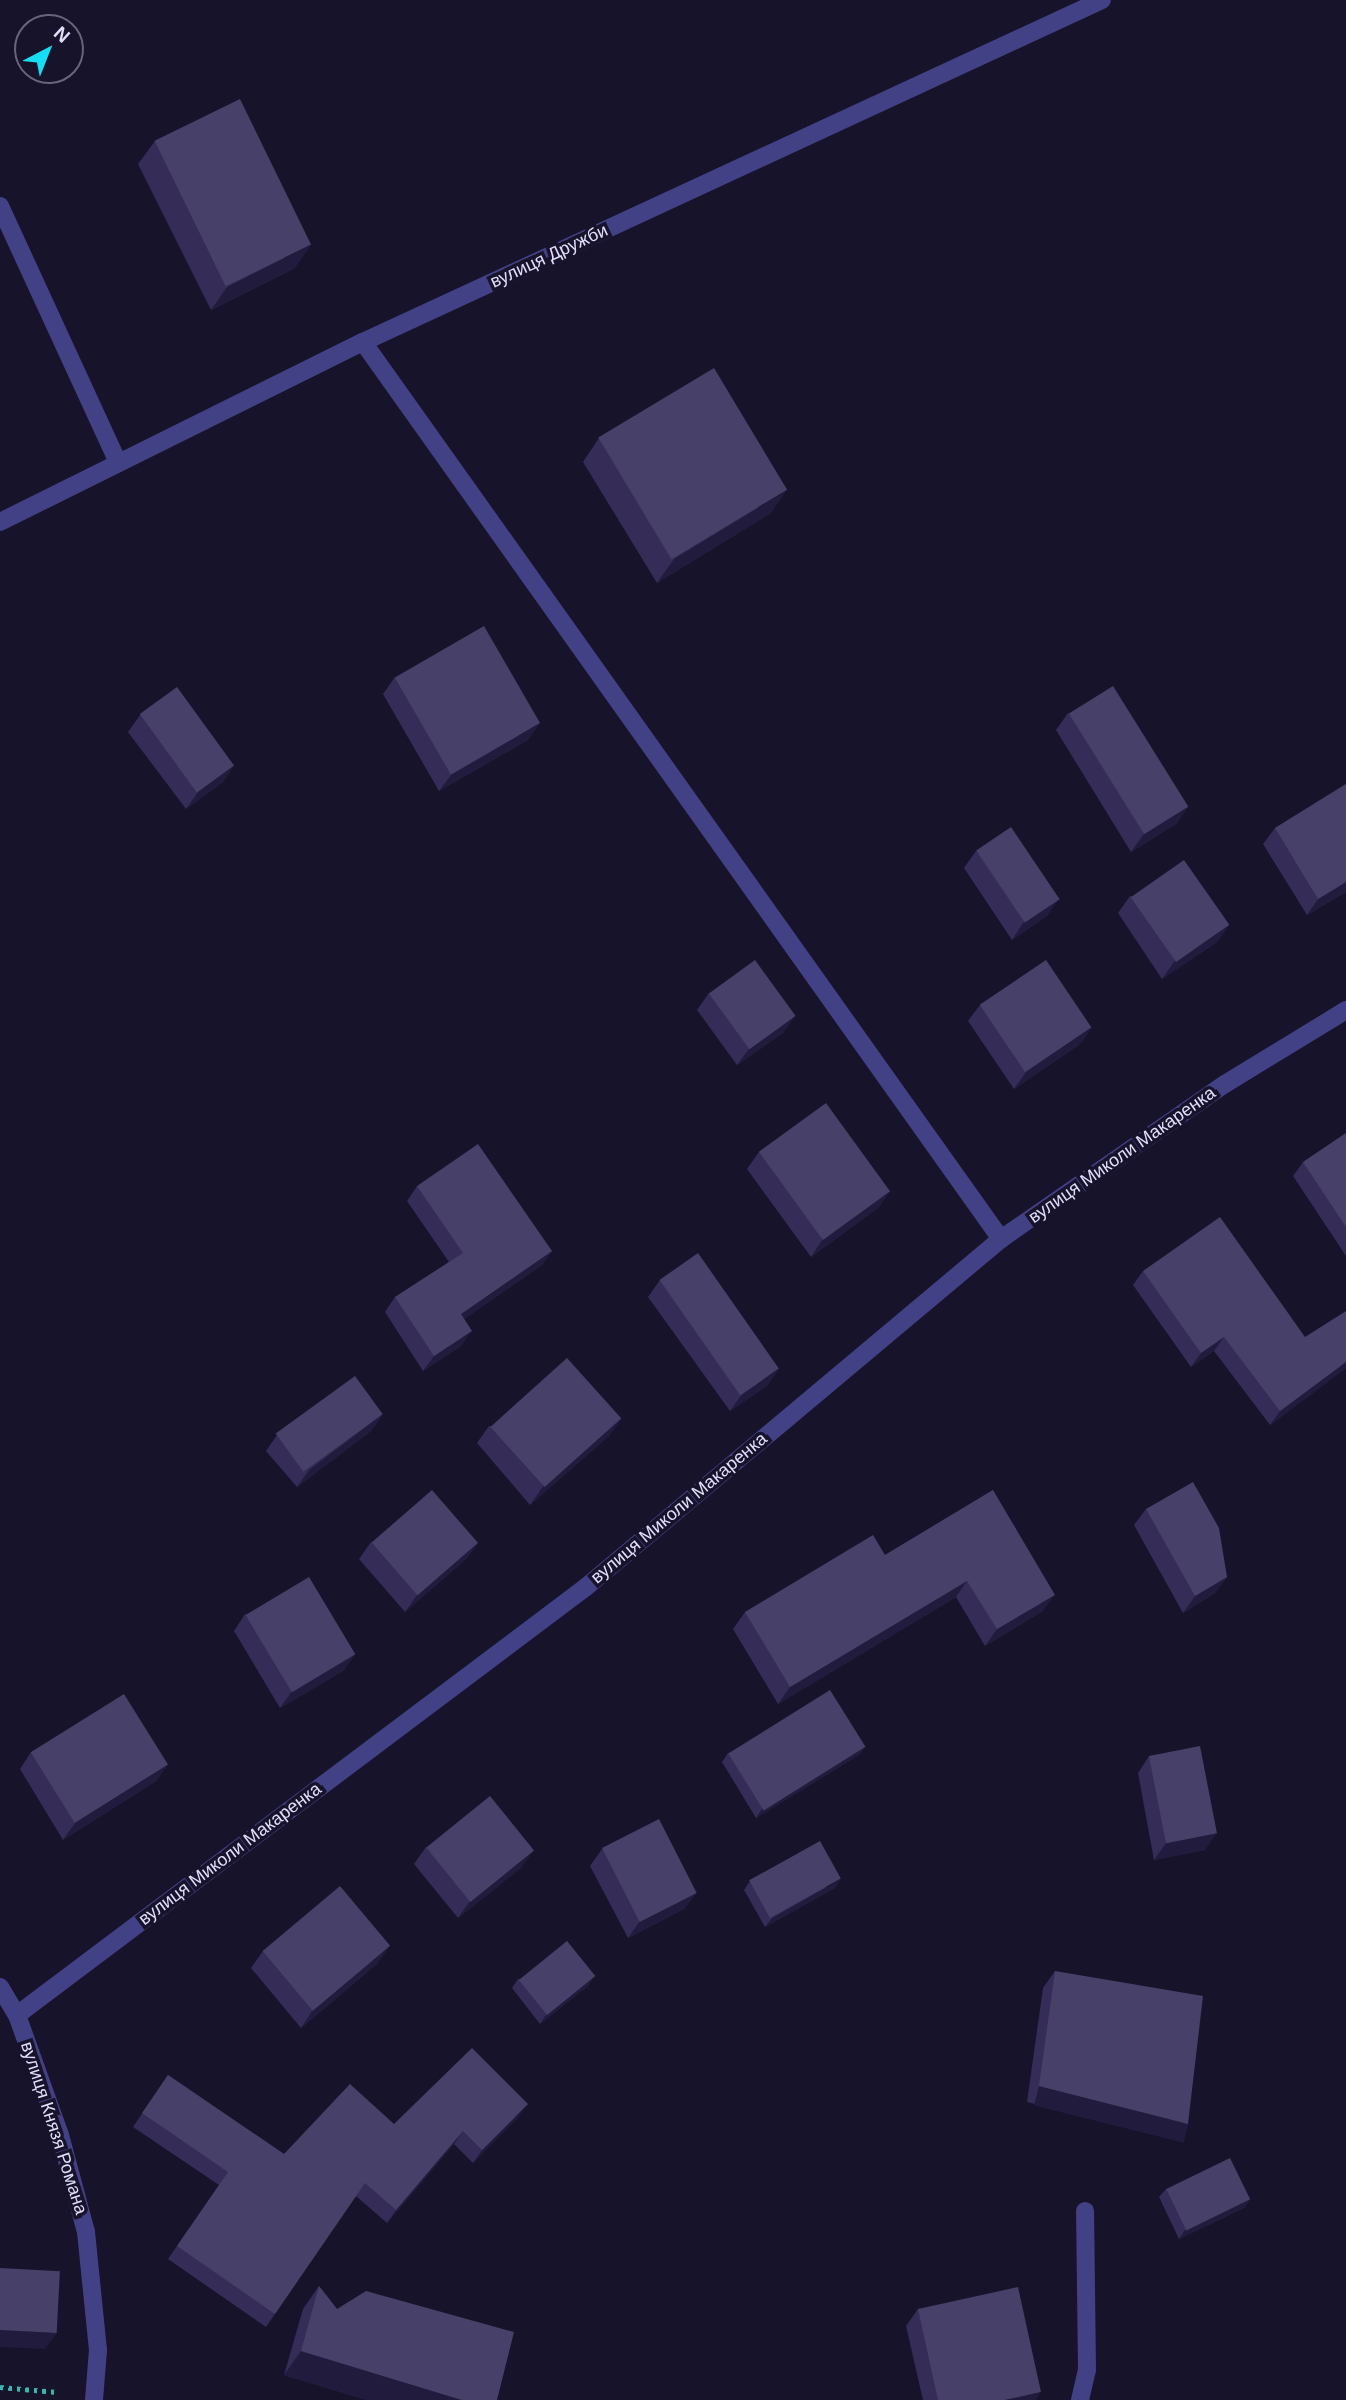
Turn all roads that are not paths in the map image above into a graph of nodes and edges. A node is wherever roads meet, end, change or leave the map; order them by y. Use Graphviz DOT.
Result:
graph roads {
  1 [pos="1102,0"];
  2 [pos="0,206"];
  3 [pos="363,342"];
  4 [pos="118,463"];
  5 [pos="0,522"];
  6 [pos="1346,1010"];
  7 [pos="1001,1239"];
  8 [pos="0,1987"];
  9 [pos="17,2015"];
  10 [pos="1085,2211"];
  11 [pos="94,2400"];
  12 [pos="1080,2400"];
  1 -- 3 [label="street, вулиця Дружби"];
  2 -- 4 [label="street"];
  3 -- 4 [label="street, вулиця Дружби"];
  3 -- 7 [label="street"];
  4 -- 5 [label="street, вулиця Дружби"];
  6 -- 7 [label="street, вулиця Миколи Макаренка"];
  7 -- 9 [label="street, вулиця Миколи Макаренка"];
  8 -- 9 [label="street, вулиця Князя Романа"];
  9 -- 11 [label="street, вулиця Князя Романа"];
  10 -- 12 [label="street"];
}
